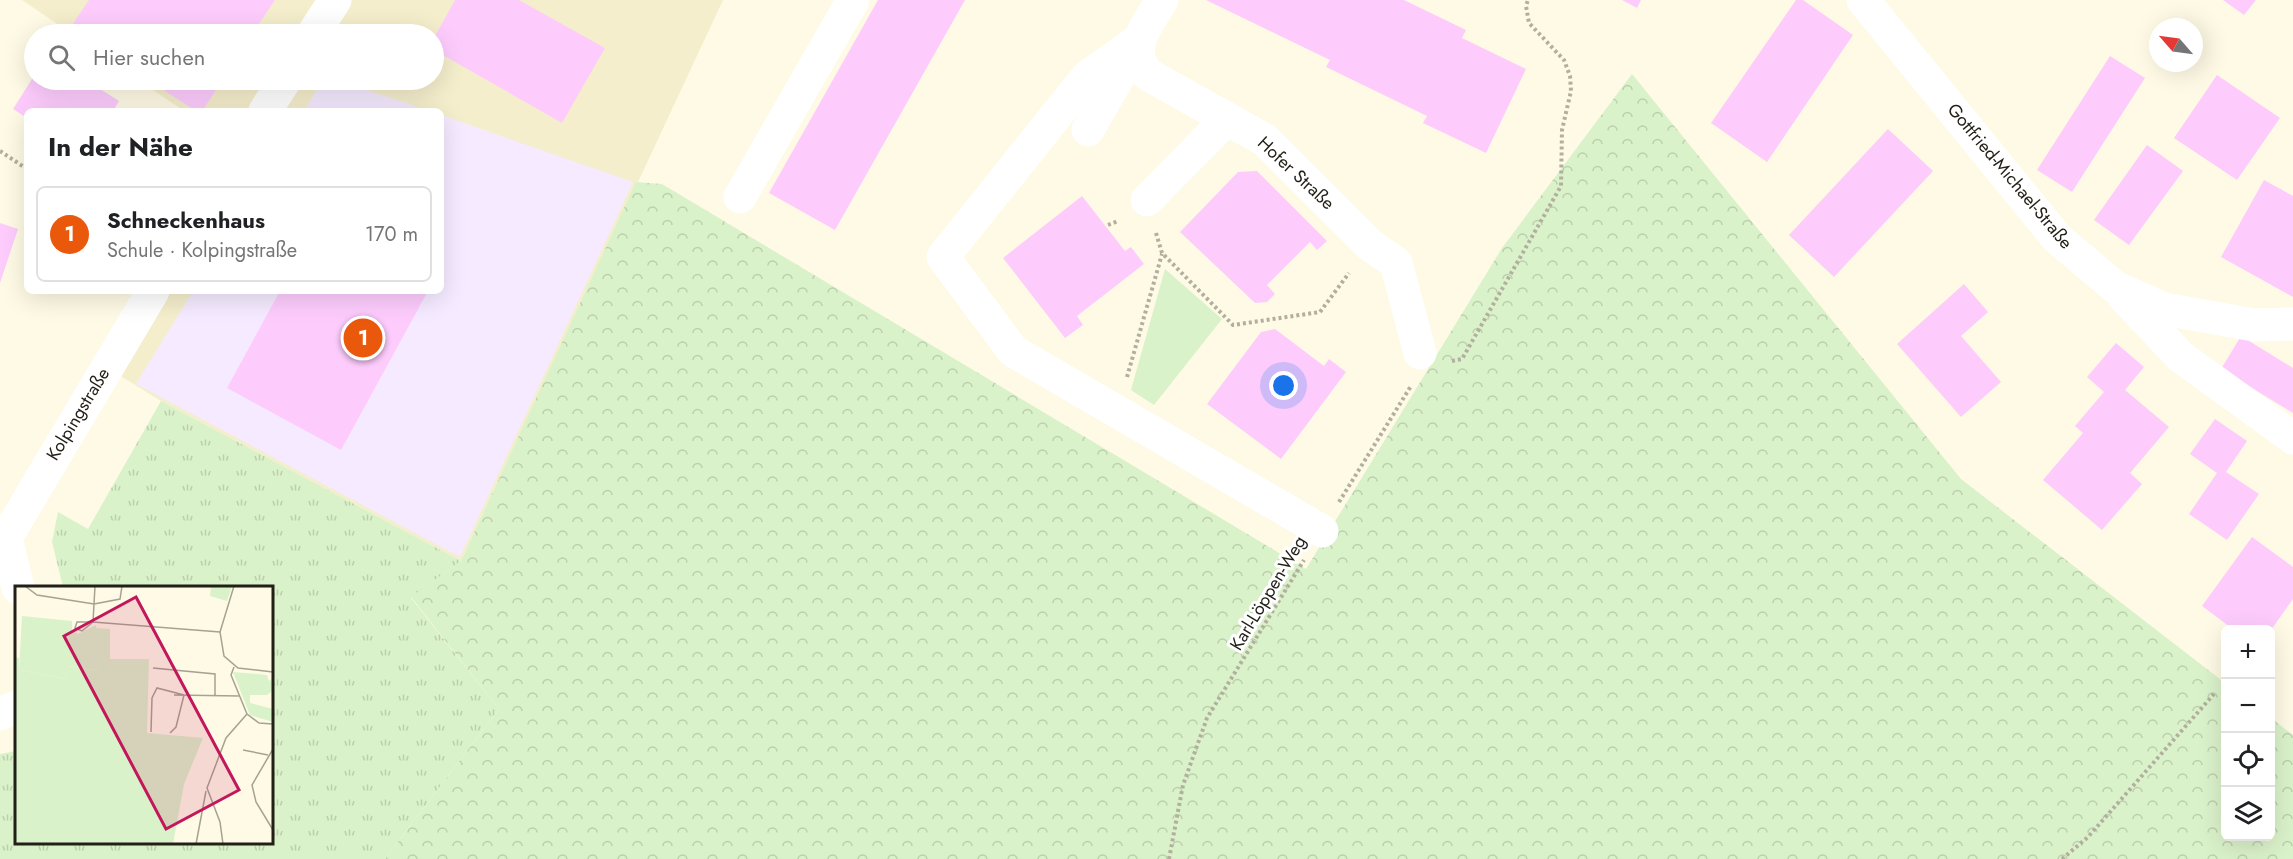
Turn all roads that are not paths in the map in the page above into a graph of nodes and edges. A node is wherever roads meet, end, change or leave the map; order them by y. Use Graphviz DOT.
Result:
graph roads {
  1 [pos="335,0"];
  2 [pos="854,0"];
  3 [pos="1162,0"];
  4 [pos="1863,0"];
  5 [pos="319,24"];
  6 [pos="1139,40"];
  7 [pos="279,90"];
  8 [pos="267,108"];
  9 [pos="1226,118"];
  10 [pos="1088,130"];
  11 [pos="740,197"];
  12 [pos="1147,200"];
  13 [pos="2115,287"];
  14 [pos="151,294"];
  15 [pos="2293,324"];
  16 [pos="1420,353"];
  17 [pos="2293,438"];
  18 [pos="5,530"];
  19 [pos="1322,531"];
  20 [pos="18,586"];
  21 [pos="15,707"];
  22 [pos="0,714"];
  1 -- 5 [label="street"];
  2 -- 11 [label="street"];
  3 -- 6 [label="street"];
  4 -- 13 [label="street, Gottfried-Michael-Straße"];
  6 -- 9 [label="street, Hofer Straße"];
  6 -- 10 [label="street"];
  6 -- 19 [label="street"];
  7 -- 8 [label="street"];
  9 -- 12 [label="street"];
  9 -- 16 [label="street, Hofer Straße"];
  13 -- 15 [label="street, Gottfried-Michael-Straße"];
  13 -- 17 [label="street"];
  14 -- 18 [label="street, Kolpingstraße"];
  18 -- 20 [label="street, Kolpingstraße"];
  21 -- 22 [label="street"];
}
